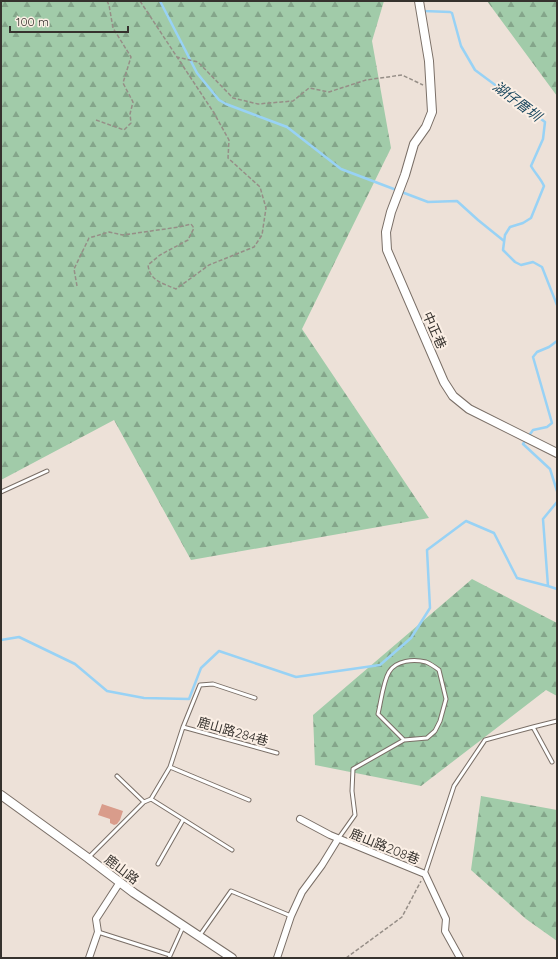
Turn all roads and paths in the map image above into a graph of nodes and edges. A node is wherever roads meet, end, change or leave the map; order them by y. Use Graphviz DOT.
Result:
graph roads {
  1 [pos="107,1"];
  2 [pos="140,1"];
  3 [pos="420,6"];
  4 [pos="177,57"];
  5 [pos="431,89"];
  6 [pos="96,120"];
  7 [pos="77,286"];
  8 [pos="557,453"];
  9 [pos="47,471"];
  10 [pos="1,492"];
  11 [pos="256,698"];
  12 [pos="557,721"];
  13 [pos="183,727"];
  14 [pos="533,727"];
  15 [pos="404,740"];
  16 [pos="277,753"];
  17 [pos="552,762"];
  18 [pos="170,766"];
  19 [pos="116,776"];
  20 [pos="2,798"];
  21 [pos="151,799"];
  22 [pos="249,800"];
  23 [pos="144,802"];
  24 [pos="300,819"];
  25 [pos="183,820"];
  26 [pos="338,839"];
  27 [pos="232,850"];
  28 [pos="88,858"];
  29 [pos="158,864"];
  30 [pos="425,874"];
  31 [pos="120,882"];
  32 [pos="291,916"];
  33 [pos="184,926"];
  34 [pos="98,932"];
  35 [pos="199,936"];
  36 [pos="170,956"];
  37 [pos="89,958"];
  38 [pos="232,958"];
  39 [pos="277,958"];
  40 [pos="346,958"];
  41 [pos="460,958"];
  1 -- 6 [label="path"];
  2 -- 4 [label="path"];
  3 -- 5 [label="street"];
  4 -- 5 [label="path"];
  4 -- 7 [label="path"];
  5 -- 8 [label="street, 中正巷"];
  9 -- 10 [label="lane"];
  11 -- 13 [label="lane, 鹿山路284巷"];
  12 -- 14 [label="lane"];
  13 -- 16 [label="lane, 鹿山路284巷"];
  13 -- 18 [label="lane, 鹿山路284巷"];
  14 -- 17 [label="lane"];
  14 -- 30 [label="lane"];
  15 -- 15 [label="lane"];
  15 -- 26 [label="lane"];
  18 -- 21 [label="lane, 鹿山路284巷"];
  18 -- 22 [label="lane"];
  19 -- 23 [label="lane"];
  20 -- 28 [label="street, 鹿山路"];
  21 -- 23 [label="lane"];
  21 -- 25 [label="lane"];
  23 -- 28 [label="lane"];
  24 -- 26 [label="street, 鹿山路208巷"];
  25 -- 27 [label="lane"];
  25 -- 29 [label="lane"];
  26 -- 30 [label="street, 鹿山路208巷"];
  26 -- 32 [label="street, 鹿山路208巷"];
  28 -- 31 [label="street, 鹿山路"];
  30 -- 40 [label="path"];
  30 -- 41 [label="street"];
  31 -- 33 [label="street, 鹿山路"];
  31 -- 34 [label="street"];
  32 -- 35 [label="lane"];
  32 -- 39 [label="street, 鹿山路208巷"];
  33 -- 35 [label="street, 鹿山路"];
  33 -- 36 [label="lane"];
  34 -- 36 [label="lane"];
  34 -- 37 [label="street"];
  35 -- 38 [label="street, 鹿山路"];
}
